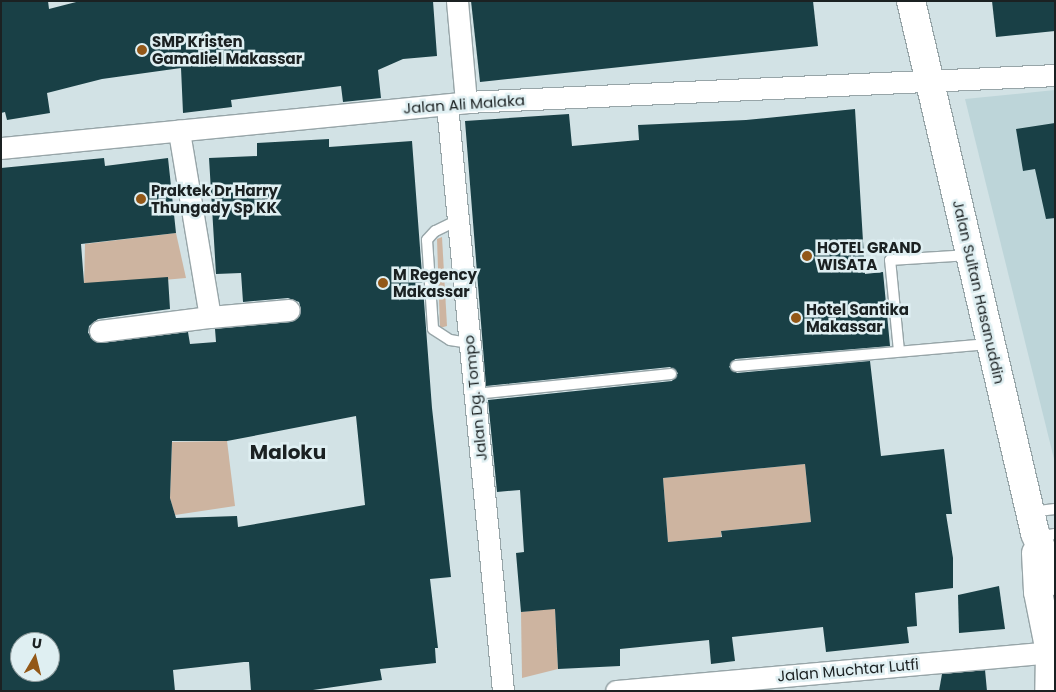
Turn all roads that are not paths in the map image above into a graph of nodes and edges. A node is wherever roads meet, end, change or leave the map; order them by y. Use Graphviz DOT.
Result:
graph roads {
  1 [pos="457,1"];
  2 [pos="911,1"];
  3 [pos="1055,75"];
  4 [pos="929,84"];
  5 [pos="457,103"];
  6 [pos="179,131"];
  7 [pos="1,148"];
  8 [pos="458,220"];
  9 [pos="971,255"];
  10 [pos="289,310"];
  11 [pos="210,317"];
  12 [pos="100,331"];
  13 [pos="470,343"];
  14 [pos="992,343"];
  15 [pos="899,351"];
  16 [pos="736,366"];
  17 [pos="672,374"];
  18 [pos="474,394"];
  19 [pos="1044,532"];
  20 [pos="1055,581"];
  21 [pos="1050,652"];
  22 [pos="503,691"];
  23 [pos="616,691"];
  24 [pos="1049,691"];
  1 -- 5 [label="street, Jalan Dg. Tompo"];
  2 -- 4 [label="main road, Jalan Sultan Hasanuddin"];
  3 -- 4 [label="street, Jalan Ali Malaka"];
  4 -- 5 [label="street, Jalan Ali Malaka"];
  4 -- 9 [label="main road, Jalan Sultan Hasanuddin"];
  5 -- 6 [label="street, Jalan Ali Malaka"];
  5 -- 8 [label="street, Jalan Dg. Tompo"];
  6 -- 7 [label="street, Jalan Ali Malaka"];
  6 -- 11 [label="street"];
  8 -- 13 [label="street, Jalan Dg. Tompo"];
  8 -- 13 [label="lane"];
  9 -- 14 [label="main road, Jalan Sultan Hasanuddin"];
  9 -- 15 [label="lane"];
  10 -- 11 [label="street"];
  11 -- 12 [label="street"];
  13 -- 18 [label="street, Jalan Dg. Tompo"];
  14 -- 15 [label="lane"];
  14 -- 19 [label="main road, Jalan Sultan Hasanuddin"];
  15 -- 16 [label="lane"];
  17 -- 18 [label="lane"];
  18 -- 22 [label="street, Jalan Dg. Tompo"];
  19 -- 20 [label="main road, Jalan Sultan Hasanuddin"];
  19 -- 21 [label="main road"];
  21 -- 23 [label="street, Jalan Muchtar Lutfi"];
  21 -- 24 [label="main road"];
}
